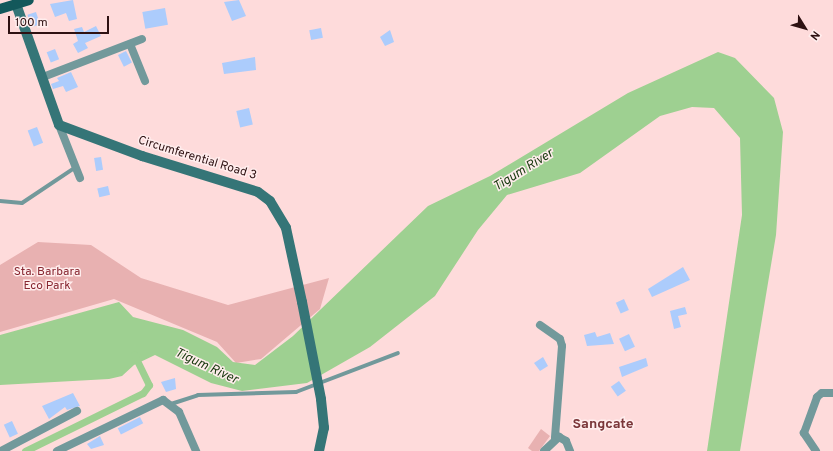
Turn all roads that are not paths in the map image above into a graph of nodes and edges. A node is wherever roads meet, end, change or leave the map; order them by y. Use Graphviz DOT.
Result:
graph roads {
  1 [pos="28,0"];
  2 [pos="15,2"];
  3 [pos="0,9"];
  4 [pos="142,40"];
  5 [pos="130,44"];
  6 [pos="43,77"];
  7 [pos="145,81"];
  8 [pos="59,125"];
  9 [pos="76,167"];
  10 [pos="80,178"];
  11 [pos="0,201"];
  12 [pos="540,325"];
  13 [pos="398,353"];
  14 [pos="833,393"];
  15 [pos="171,404"];
  16 [pos="77,410"];
  17 [pos="555,438"];
  18 [pos="1,451"];
  19 [pos="57,451"];
  20 [pos="196,451"];
  21 [pos="319,451"];
  22 [pos="544,451"];
  23 [pos="570,451"];
  24 [pos="816,451"];
  1 -- 2 [label="main road"];
  2 -- 3 [label="main road"];
  2 -- 6 [label="main road"];
  4 -- 5 [label="street"];
  5 -- 6 [label="street"];
  5 -- 7 [label="street"];
  6 -- 8 [label="main road"];
  8 -- 9 [label="street"];
  8 -- 21 [label="main road, Circumferential Road 3, bridge"];
  9 -- 10 [label="street"];
  9 -- 11 [label="lane"];
  12 -- 17 [label="street"];
  13 -- 15 [label="lane"];
  14 -- 24 [label="street"];
  15 -- 19 [label="street"];
  15 -- 20 [label="street"];
  16 -- 18 [label="street"];
  17 -- 22 [label="street"];
  17 -- 23 [label="street"];
}
